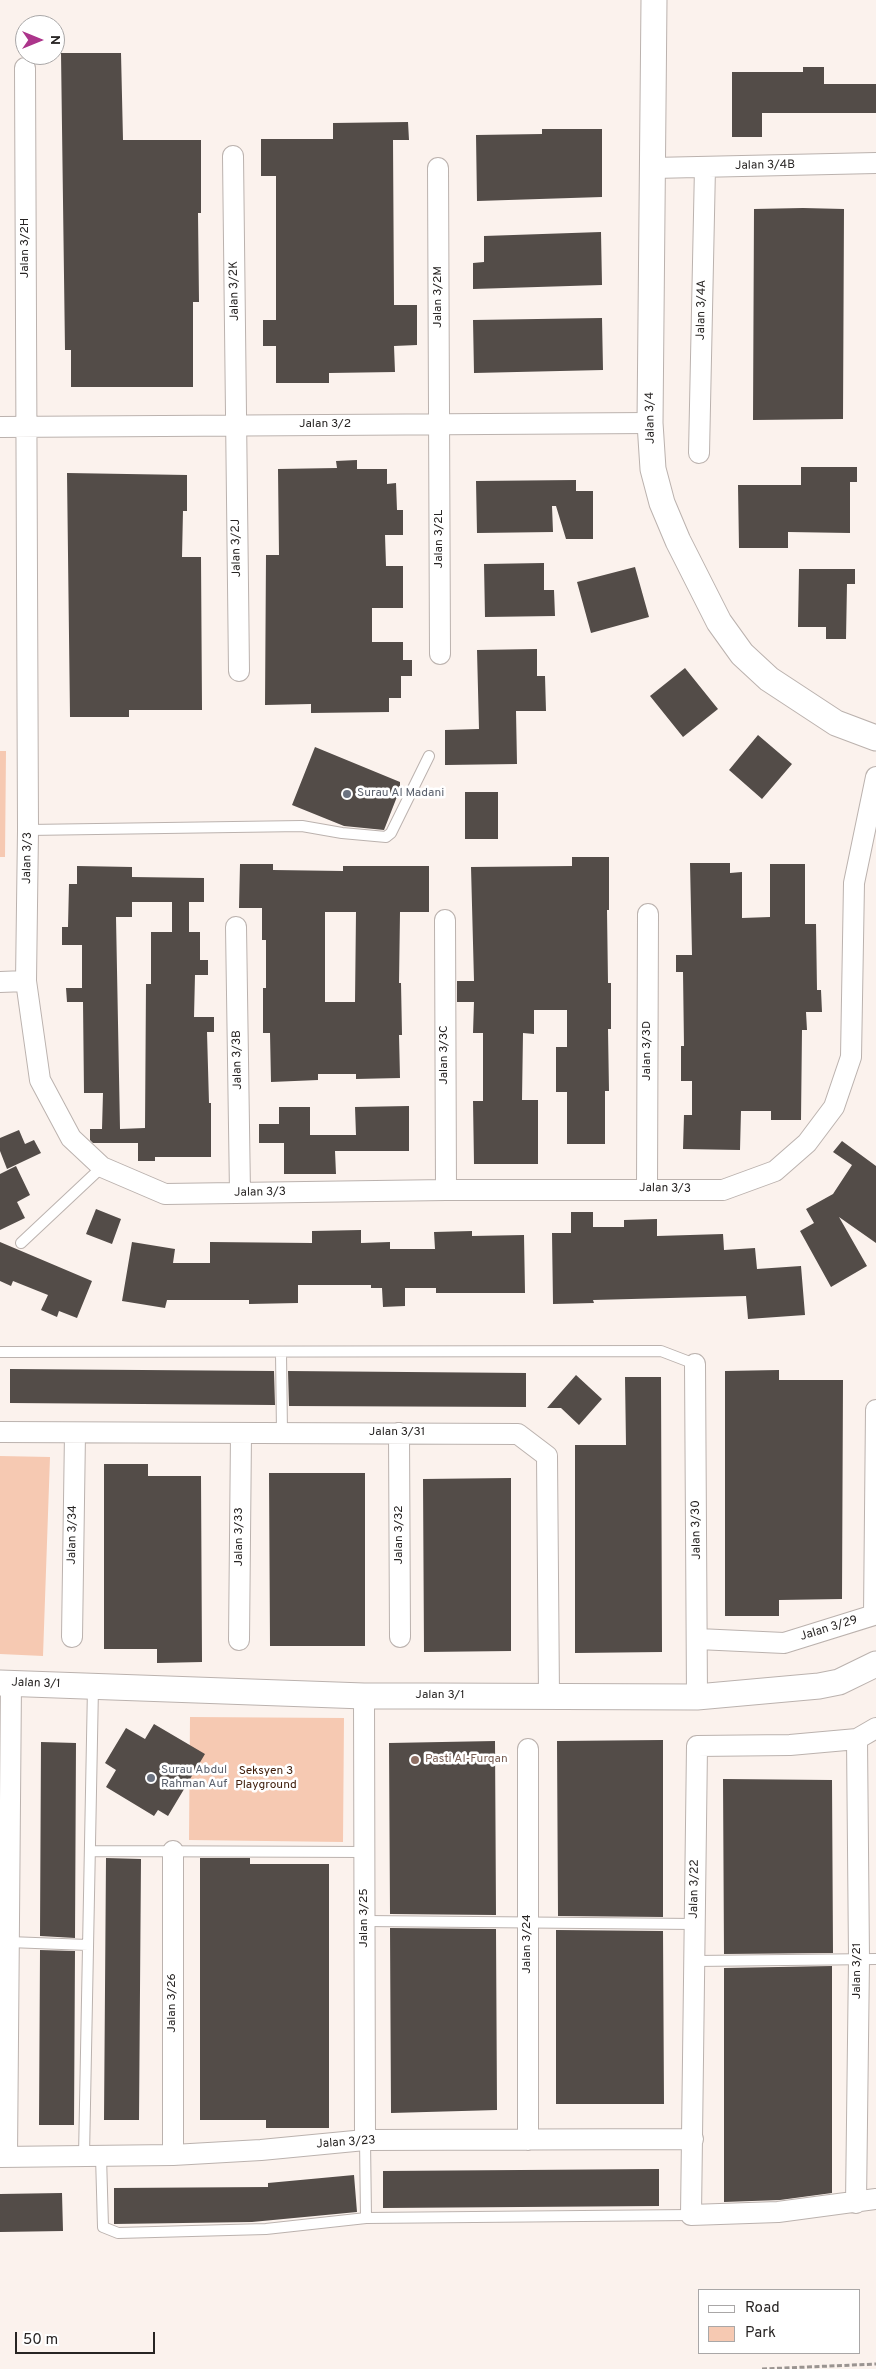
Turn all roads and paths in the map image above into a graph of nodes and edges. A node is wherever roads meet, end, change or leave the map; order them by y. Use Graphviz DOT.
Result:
graph roads {
  1 [pos="654,0"];
  2 [pos="25,68"];
  3 [pos="233,156"];
  4 [pos="876,164"];
  5 [pos="705,167"];
  6 [pos="438,168"];
  7 [pos="653,168"];
  8 [pos="650,423"];
  9 [pos="439,425"];
  10 [pos="236,426"];
  11 [pos="0,427"];
  12 [pos="27,427"];
  13 [pos="700,453"];
  14 [pos="440,654"];
  15 [pos="239,671"];
  16 [pos="876,738"];
  17 [pos="429,756"];
  18 [pos="875,784"];
  19 [pos="28,830"];
  20 [pos="648,914"];
  21 [pos="445,920"];
  22 [pos="236,927"];
  23 [pos="26,981"];
  24 [pos="0,982"];
  25 [pos="102,1167"];
  26 [pos="647,1189"];
  27 [pos="446,1190"];
  28 [pos="240,1194"];
  29 [pos="21,1243"];
  30 [pos="0,1352"];
  31 [pos="282,1353"];
  32 [pos="696,1364"];
  33 [pos="876,1410"];
  34 [pos="0,1432"];
  35 [pos="75,1433"];
  36 [pos="282,1433"];
  37 [pos="399,1433"];
  38 [pos="241,1434"];
  39 [pos="72,1637"];
  40 [pos="400,1637"];
  41 [pos="698,1638"];
  42 [pos="240,1640"];
  43 [pos="876,1664"];
  44 [pos="6,1683"];
  45 [pos="93,1686"];
  46 [pos="364,1696"];
  47 [pos="549,1696"];
  48 [pos="697,1697"];
  49 [pos="876,1728"];
  50 [pos="857,1739"];
  51 [pos="528,1748"];
  52 [pos="90,1851"];
  53 [pos="173,1851"];
  54 [pos="364,1852"];
  55 [pos="365,1921"];
  56 [pos="528,1923"];
  57 [pos="695,1924"];
  58 [pos="6,1932"];
  59 [pos="88,1945"];
  60 [pos="867,1959"];
  61 [pos="694,1961"];
  62 [pos="693,2139"];
  63 [pos="365,2140"];
  64 [pos="528,2140"];
  65 [pos="173,2155"];
  66 [pos="92,2156"];
  67 [pos="3,2157"];
  68 [pos="876,2200"];
  69 [pos="856,2203"];
  70 [pos="691,2215"];
  71 [pos="366,2218"];
  72 [pos="876,2364"];
  73 [pos="762,2369"];
  1 -- 7 [label="street, Jalan 3/4"];
  2 -- 12 [label="street, Jalan 3/2H"];
  3 -- 10 [label="street, Jalan 3/2K"];
  4 -- 5 [label="street, Jalan 3/4B"];
  5 -- 7 [label="street, Jalan 3/4B"];
  5 -- 13 [label="street, Jalan 3/4A"];
  6 -- 9 [label="street, Jalan 3/2M"];
  7 -- 8 [label="street, Jalan 3/4"];
  8 -- 9 [label="street, Jalan 3/2"];
  8 -- 16 [label="street, Jalan 3/4"];
  9 -- 10 [label="street, Jalan 3/2"];
  9 -- 14 [label="street, Jalan 3/2L"];
  10 -- 12 [label="street, Jalan 3/2"];
  10 -- 15 [label="street, Jalan 3/2J"];
  11 -- 12 [label="street, Jalan 3/2"];
  12 -- 19 [label="street, Jalan 3/3"];
  17 -- 19 [label="lane"];
  18 -- 26 [label="street, Jalan 3/3"];
  19 -- 23 [label="street, Jalan 3/3"];
  20 -- 26 [label="street, Jalan 3/3D"];
  21 -- 27 [label="street, Jalan 3/3C"];
  22 -- 28 [label="street, Jalan 3/3B"];
  23 -- 24 [label="street"];
  23 -- 25 [label="street, Jalan 3/3"];
  25 -- 28 [label="street, Jalan 3/3"];
  25 -- 29 [label="lane"];
  26 -- 27 [label="street, Jalan 3/3"];
  27 -- 28 [label="street, Jalan 3/3"];
  30 -- 31 [label="lane"];
  31 -- 32 [label="lane"];
  31 -- 36 [label="lane"];
  32 -- 41 [label="street, Jalan 3/30"];
  33 -- 41 [label="street, Jalan 3/29"];
  34 -- 35 [label="street, Jalan 3/31"];
  35 -- 38 [label="street, Jalan 3/31"];
  35 -- 39 [label="street, Jalan 3/34"];
  36 -- 37 [label="street, Jalan 3/31"];
  36 -- 38 [label="street, Jalan 3/31"];
  37 -- 40 [label="street, Jalan 3/32"];
  37 -- 47 [label="street, Jalan 3/31"];
  38 -- 42 [label="street, Jalan 3/33"];
  41 -- 48 [label="street, Jalan 3/30"];
  43 -- 48 [label="street, Jalan 3/1"];
  44 -- 45 [label="street, Jalan 3/1"];
  44 -- 58 [label="street"];
  45 -- 46 [label="street, Jalan 3/1"];
  45 -- 52 [label="lane"];
  46 -- 47 [label="street, Jalan 3/1"];
  46 -- 54 [label="street, Jalan 3/25"];
  47 -- 48 [label="street, Jalan 3/1"];
  49 -- 50 [label="street, Jalan 3/22"];
  50 -- 57 [label="street, Jalan 3/22"];
  50 -- 60 [label="street, Jalan 3/21"];
  51 -- 56 [label="street, Jalan 3/24"];
  52 -- 53 [label="lane"];
  52 -- 59 [label="lane"];
  53 -- 54 [label="lane"];
  53 -- 65 [label="street, Jalan 3/26"];
  54 -- 55 [label="street, Jalan 3/25"];
  55 -- 56 [label="lane"];
  55 -- 63 [label="street, Jalan 3/25"];
  56 -- 57 [label="lane"];
  56 -- 64 [label="street, Jalan 3/24"];
  57 -- 61 [label="street, Jalan 3/22"];
  58 -- 59 [label="lane"];
  58 -- 67 [label="street"];
  59 -- 66 [label="lane"];
  60 -- 61 [label="lane"];
  60 -- 69 [label="street, Jalan 3/21"];
  61 -- 62 [label="street, Jalan 3/22"];
  62 -- 64 [label="street, Jalan 3/23"];
  62 -- 70 [label="street, Jalan 3/22"];
  63 -- 64 [label="street, Jalan 3/23"];
  63 -- 65 [label="street, Jalan 3/23"];
  63 -- 71 [label="lane"];
  65 -- 66 [label="street, Jalan 3/23"];
  66 -- 67 [label="street, Jalan 3/23"];
  66 -- 71 [label="lane"];
  68 -- 69 [label="street"];
  69 -- 70 [label="street"];
  70 -- 71 [label="lane"];
  72 -- 73 [label="path"];
}
